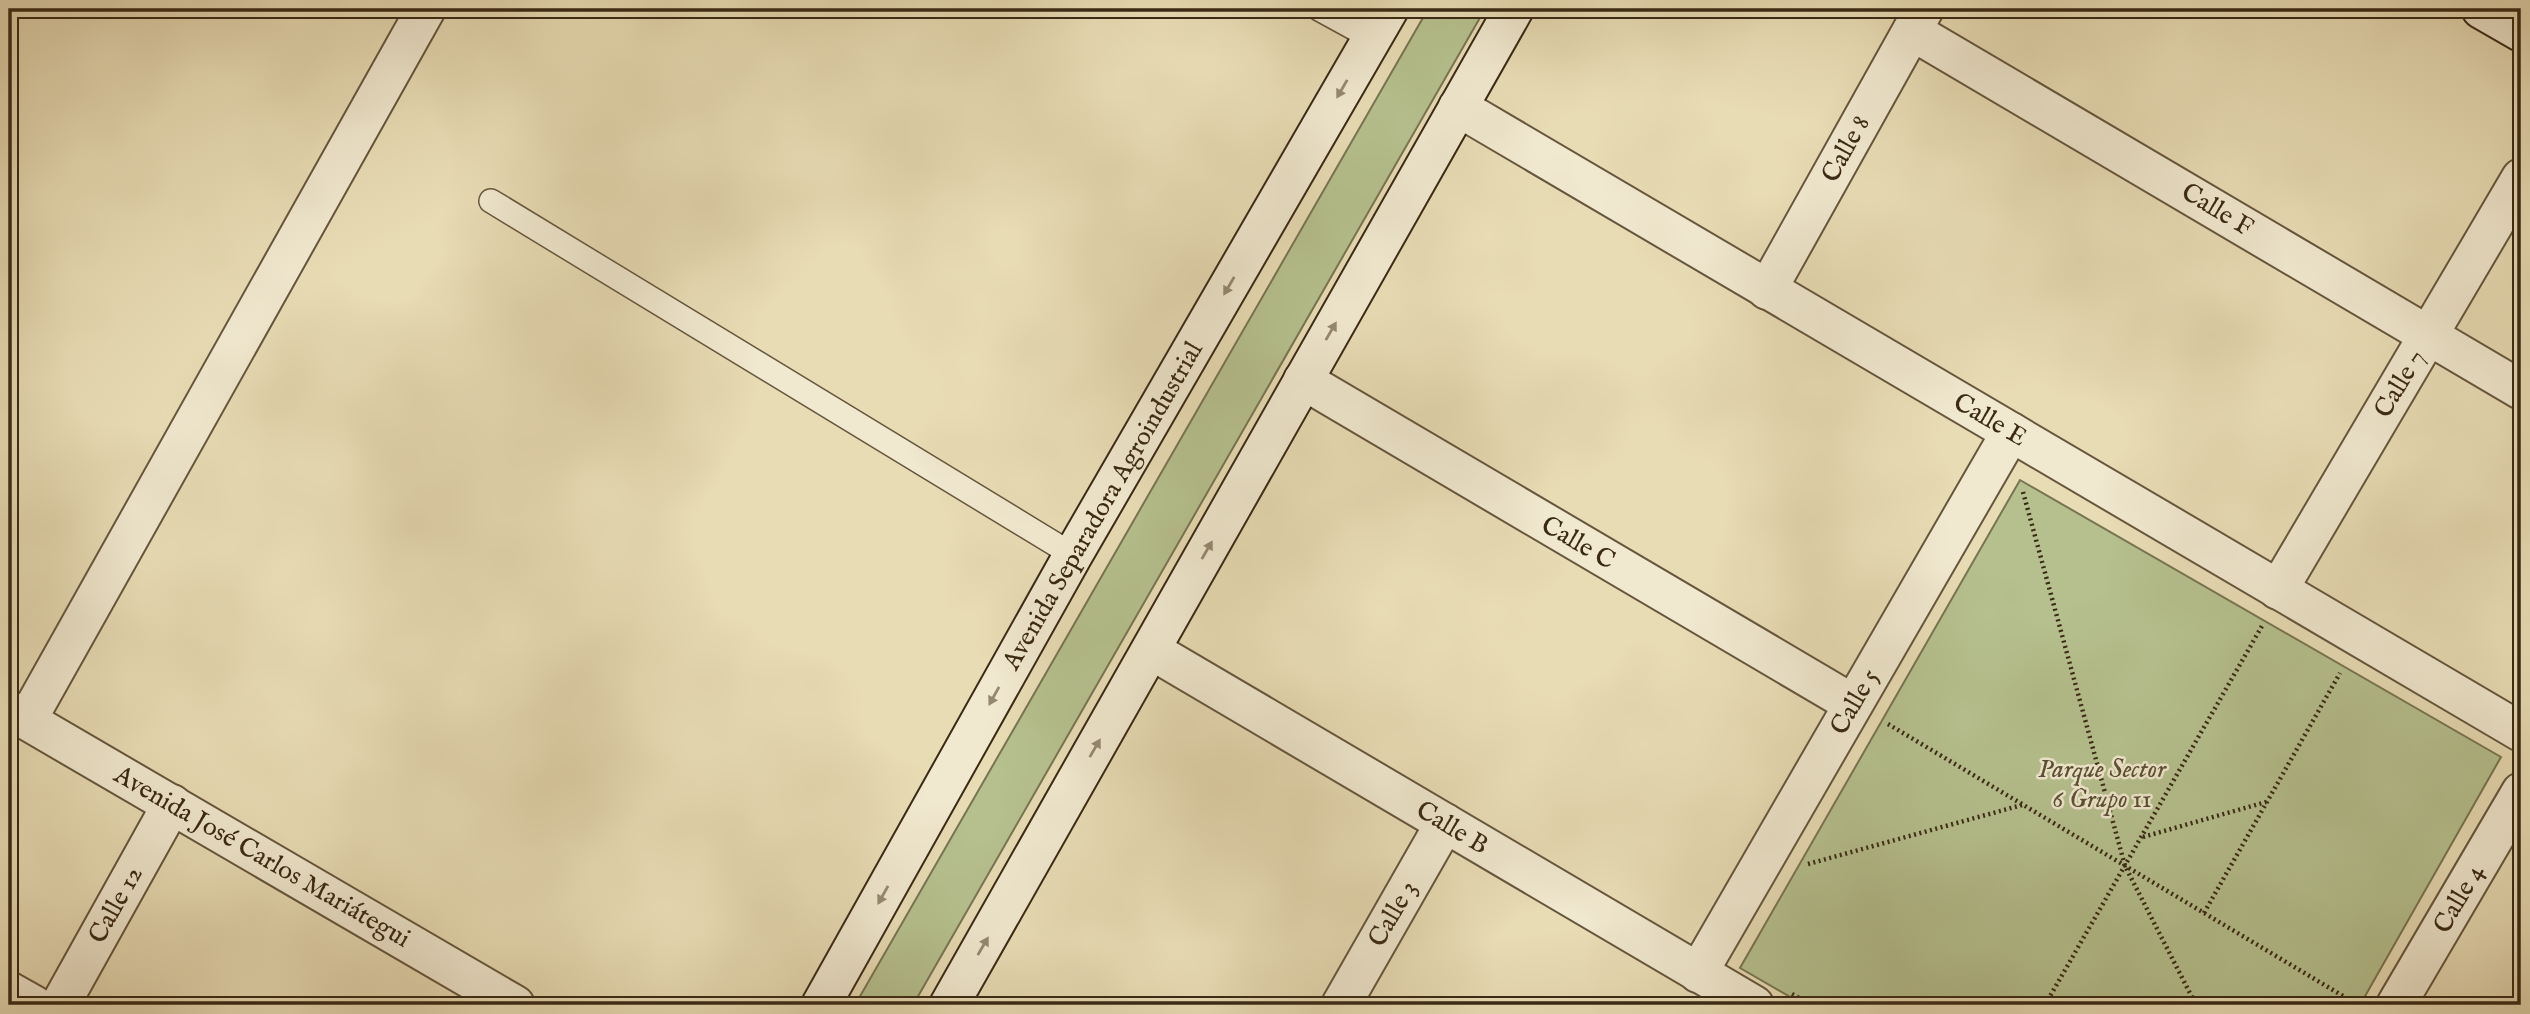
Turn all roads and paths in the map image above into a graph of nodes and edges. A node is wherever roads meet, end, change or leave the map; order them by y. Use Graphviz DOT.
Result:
graph roads {
  1 [pos="426,9"];
  2 [pos="1319,9"];
  3 [pos="1514,9"];
  4 [pos="2481,9"];
  5 [pos="1918,20"];
  6 [pos="1380,23"];
  7 [pos="2521,32"];
  8 [pos="1458,107"];
  9 [pos="2521,178"];
  10 [pos="491,201"];
  11 [pos="1768,289"];
  12 [pos="2428,335"];
  13 [pos="1303,380"];
  14 [pos="2521,390"];
  15 [pos="2011,432"];
  16 [pos="2022,489"];
  17 [pos="2034,496"];
  18 [pos="2015,501"];
  19 [pos="1073,555"];
  20 [pos="2280,591"];
  21 [pos="2250,620"];
  22 [pos="2262,627"];
  23 [pos="2273,634"];
  24 [pos="1151,650"];
  25 [pos="2329,666"];
  26 [pos="2340,673"];
  27 [pos="2352,679"];
  28 [pos="1853,704"];
  29 [pos="1894,712"];
  30 [pos="18,715"];
  31 [pos="2521,733"];
  32 [pos="2521,792"];
  33 [pos="2267,802"];
  34 [pos="172,804"];
  35 [pos="2023,805"];
  36 [pos="1445,824"];
  37 [pos="2142,837"];
  38 [pos="1813,853"];
  39 [pos="2125,866"];
  40 [pos="2204,913"];
  41 [pos="1698,973"];
  42 [pos="9,991"];
  43 [pos="1790,993"];
  44 [pos="2356,1004"];
  45 [pos="34,1005"];
  46 [pos="60,1005"];
  47 [pos="515,1005"];
  48 [pos="821,1005"];
  49 [pos="949,1005"];
  50 [pos="1341,1005"];
  51 [pos="1754,1005"];
  52 [pos="1812,1005"];
  53 [pos="2045,1005"];
  54 [pos="2196,1005"];
  55 [pos="2396,1005"];
  1 -- 30 [label="street"];
  2 -- 6 [label="lane"];
  3 -- 8 [label="street"];
  4 -- 7 [label="street"];
  5 -- 11 [label="street, Calle 8"];
  5 -- 12 [label="street, Calle F"];
  6 -- 19 [label="street, Avenida Separadora Agroindustrial, one-way"];
  8 -- 11 [label="street, Calle E"];
  13 -- 8 [label="street, one-way"];
  9 -- 12 [label="street, Calle 7"];
  10 -- 19 [label="lane"];
  11 -- 15 [label="street, Calle E"];
  12 -- 14 [label="street, Calle F"];
  12 -- 20 [label="street, Calle 7"];
  24 -- 13 [label="street, one-way"];
  13 -- 28 [label="street, Calle C"];
  15 -- 20 [label="street, Calle E"];
  15 -- 28 [label="street, Calle 5"];
  16 -- 17 [label="path"];
  16 -- 18 [label="path"];
  16 -- 39 [label="path"];
  19 -- 48 [label="street, Avenida Separadora Agroindustrial, one-way"];
  20 -- 22 [label="path"];
  20 -- 31 [label="street, Calle E"];
  21 -- 22 [label="path"];
  22 -- 23 [label="path"];
  22 -- 37 [label="path"];
  24 -- 36 [label="street, Calle B"];
  49 -- 24 [label="street, one-way"];
  25 -- 26 [label="path"];
  26 -- 27 [label="path"];
  26 -- 33 [label="path"];
  28 -- 41 [label="street, Calle 5"];
  29 -- 35 [label="path"];
  30 -- 34 [label="street, Avenida José Carlos Mariátegui"];
  32 -- 55 [label="street, Calle 4"];
  33 -- 37 [label="path"];
  33 -- 40 [label="path"];
  34 -- 46 [label="street, Calle 12"];
  34 -- 47 [label="street, Avenida José Carlos Mariátegui"];
  35 -- 38 [label="path"];
  35 -- 39 [label="path"];
  36 -- 41 [label="street, Calle B"];
  36 -- 50 [label="street, Calle 3"];
  37 -- 39 [label="path"];
  39 -- 40 [label="path"];
  39 -- 53 [label="path"];
  39 -- 54 [label="path"];
  40 -- 44 [label="path"];
  41 -- 51 [label="street, Calle B"];
  42 -- 45 [label="street"];
  43 -- 52 [label="path"];
}
